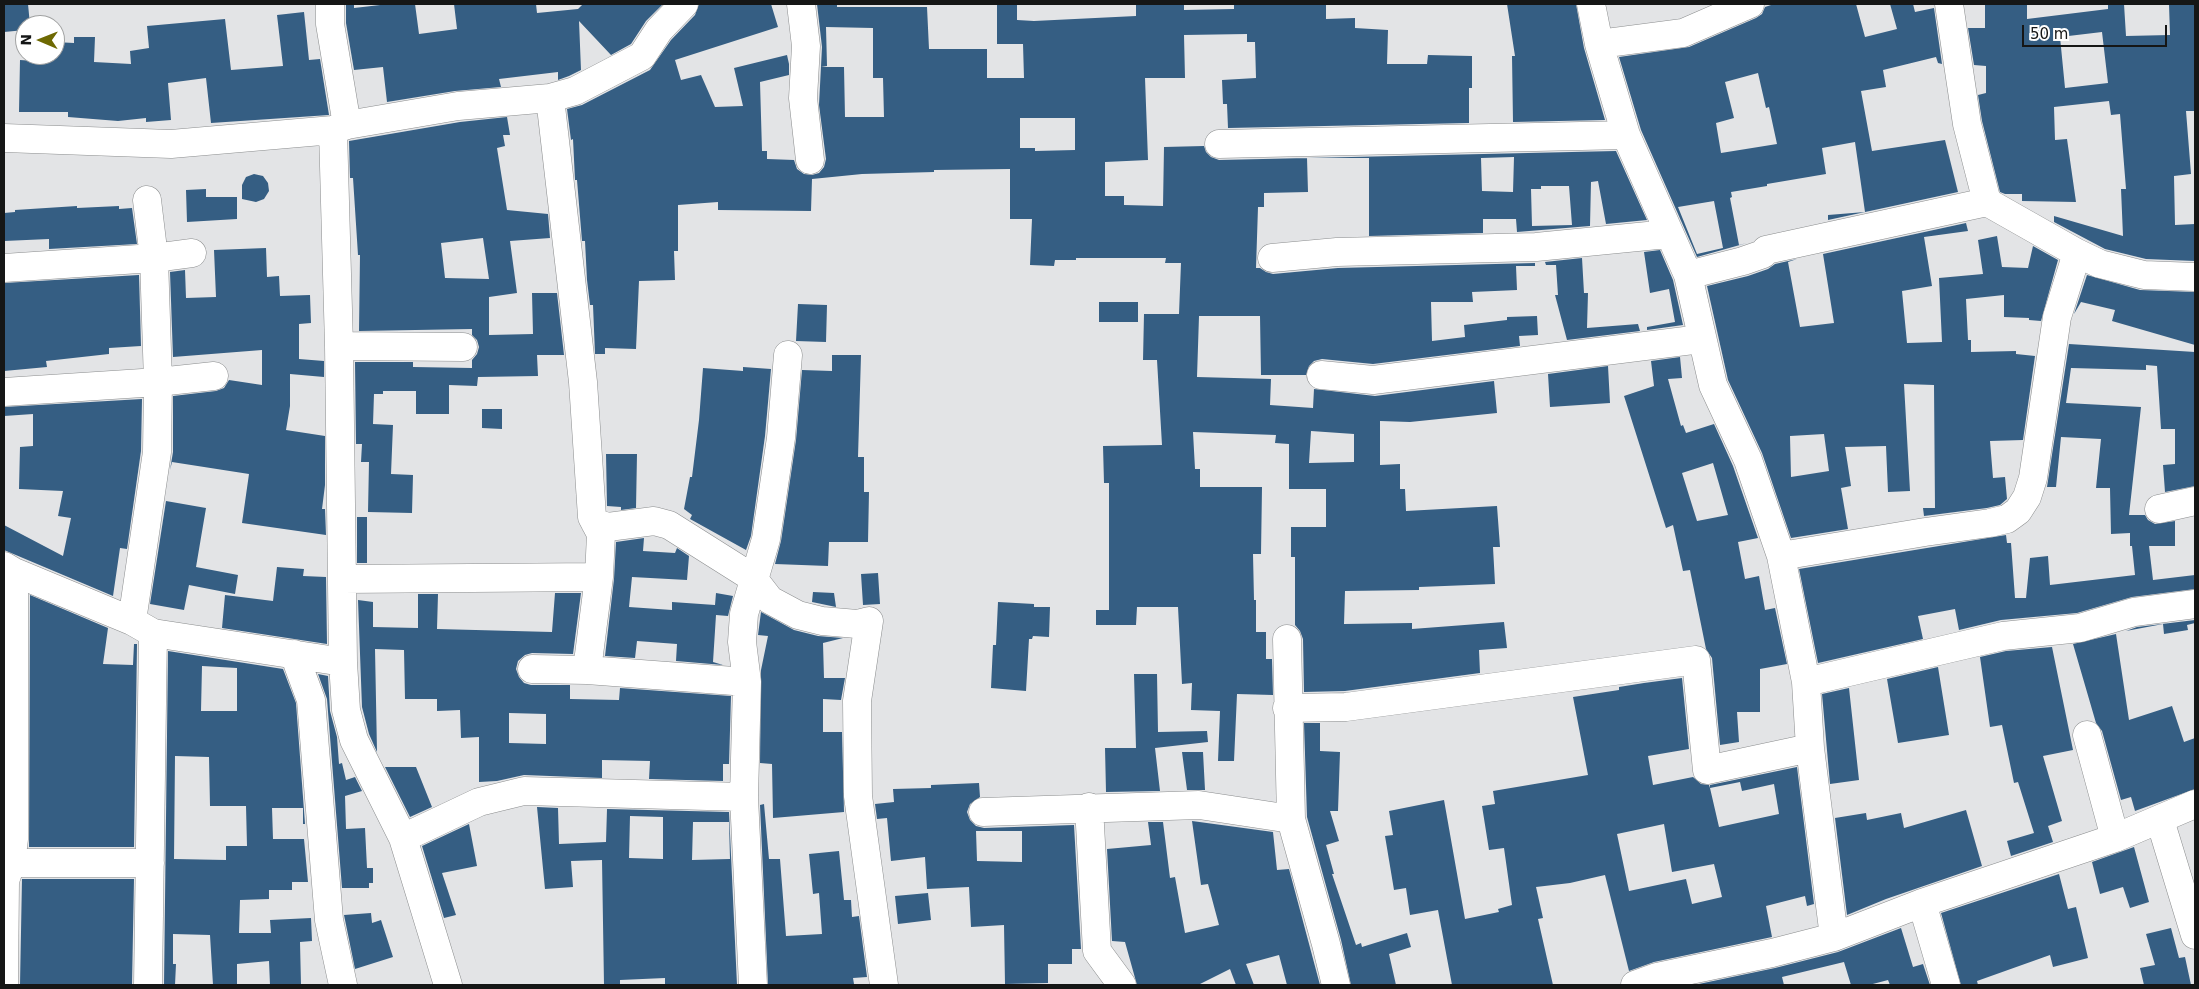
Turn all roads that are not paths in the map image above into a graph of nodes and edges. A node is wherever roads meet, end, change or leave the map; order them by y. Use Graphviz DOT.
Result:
graph roads {
  1 [pos="330,4"];
  2 [pos="684,4"];
  3 [pos="801,4"];
  4 [pos="1590,4"];
  5 [pos="1750,4"];
  6 [pos="1949,4"];
  7 [pos="1599,44"];
  8 [pos="550,98"];
  9 [pos="340,128"];
  10 [pos="1626,135"];
  11 [pos="4,138"];
  12 [pos="1219,144"];
  13 [pos="810,160"];
  14 [pos="147,200"];
  15 [pos="1987,202"];
  16 [pos="1668,234"];
  17 [pos="192,253"];
  18 [pos="2077,253"];
  19 [pos="154,258"];
  20 [pos="1272,258"];
  21 [pos="4,268"];
  22 [pos="1688,275"];
  23 [pos="2195,277"];
  24 [pos="1701,339"];
  25 [pos="340,346"];
  26 [pos="463,347"];
  27 [pos="788,355"];
  28 [pos="1321,375"];
  29 [pos="214,376"];
  30 [pos="158,382"];
  31 [pos="4,392"];
  32 [pos="2195,501"];
  33 [pos="2159,509"];
  34 [pos="595,523"];
  35 [pos="1781,556"];
  36 [pos="9,569"];
  37 [pos="598,577"];
  38 [pos="753,578"];
  39 [pos="343,579"];
  40 [pos="2195,604"];
  41 [pos="143,627"];
  42 [pos="1287,639"];
  43 [pos="294,654"];
  44 [pos="343,662"];
  45 [pos="532,669"];
  46 [pos="587,670"];
  47 [pos="747,682"];
  48 [pos="1806,682"];
  49 [pos="1287,708"];
  50 [pos="2087,735"];
  51 [pos="1810,748"];
  52 [pos="744,797"];
  53 [pos="2195,804"];
  54 [pos="1089,807"];
  55 [pos="983,812"];
  56 [pos="1291,819"];
  57 [pos="2160,820"];
  58 [pos="403,838"];
  59 [pos="2115,838"];
  60 [pos="11,863"];
  61 [pos="150,863"];
  62 [pos="1922,903"];
  63 [pos="2195,935"];
  64 [pos="1834,937"];
  65 [pos="1650,983"];
  66 [pos="1117,984"];
  67 [pos="4,985"];
  68 [pos="148,985"];
  69 [pos="343,985"];
  70 [pos="448,985"];
  71 [pos="753,985"];
  72 [pos="884,985"];
  73 [pos="1336,985"];
  74 [pos="1946,985"];
  1 -- 9 [label="street"];
  2 -- 8 [label="street"];
  3 -- 13 [label="street"];
  4 -- 7 [label="street"];
  5 -- 7 [label="street"];
  6 -- 15 [label="street"];
  7 -- 10 [label="street"];
  8 -- 9 [label="street"];
  8 -- 34 [label="street"];
  9 -- 11 [label="street"];
  9 -- 25 [label="street"];
  10 -- 12 [label="street"];
  10 -- 16 [label="street"];
  14 -- 19 [label="street"];
  15 -- 18 [label="street"];
  15 -- 22 [label="street"];
  16 -- 20 [label="street"];
  16 -- 22 [label="street"];
  17 -- 19 [label="street"];
  18 -- 23 [label="street"];
  18 -- 35 [label="street"];
  19 -- 21 [label="street"];
  19 -- 30 [label="street"];
  22 -- 24 [label="street"];
  24 -- 28 [label="street"];
  24 -- 35 [label="street"];
  25 -- 26 [label="street"];
  25 -- 39 [label="street"];
  27 -- 38 [label="street"];
  29 -- 30 [label="street"];
  30 -- 31 [label="street"];
  30 -- 41 [label="street"];
  32 -- 33 [label="street"];
  34 -- 37 [label="street"];
  34 -- 38 [label="street"];
  35 -- 48 [label="street"];
  36 -- 41 [label="street"];
  36 -- 60 [label="street"];
  37 -- 39 [label="street"];
  37 -- 46 [label="street"];
  38 -- 47 [label="street"];
  38 -- 72 [label="street"];
  39 -- 44 [label="street"];
  40 -- 48 [label="street"];
  41 -- 43 [label="street"];
  41 -- 61 [label="street"];
  42 -- 49 [label="street"];
  43 -- 44 [label="street"];
  43 -- 69 [label="street"];
  44 -- 58 [label="street"];
  45 -- 46 [label="street"];
  46 -- 47 [label="street"];
  47 -- 52 [label="street"];
  48 -- 51 [label="street"];
  49 -- 51 [label="street"];
  49 -- 56 [label="street"];
  50 -- 59 [label="street"];
  51 -- 64 [label="street"];
  52 -- 58 [label="street"];
  52 -- 71 [label="street"];
  53 -- 57 [label="street"];
  54 -- 55 [label="street"];
  54 -- 56 [label="street"];
  54 -- 66 [label="street"];
  56 -- 73 [label="street"];
  57 -- 59 [label="street"];
  57 -- 63 [label="street"];
  58 -- 70 [label="street"];
  59 -- 62 [label="street"];
  60 -- 61 [label="street"];
  60 -- 67 [label="street"];
  61 -- 68 [label="street"];
  62 -- 64 [label="street"];
  62 -- 74 [label="street"];
  64 -- 65 [label="street"];
}
